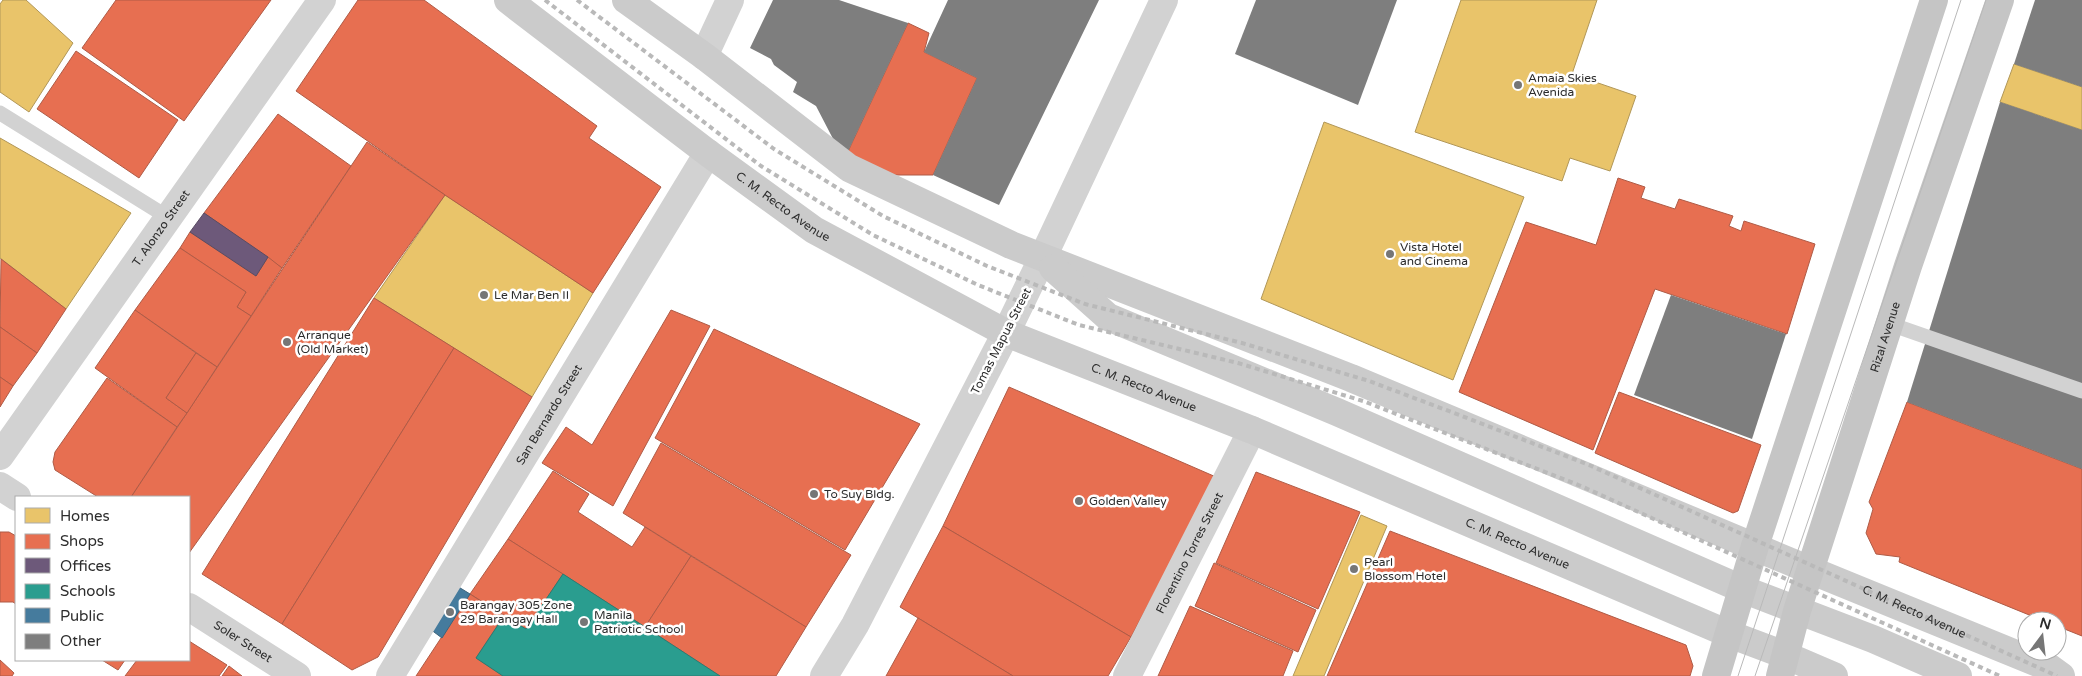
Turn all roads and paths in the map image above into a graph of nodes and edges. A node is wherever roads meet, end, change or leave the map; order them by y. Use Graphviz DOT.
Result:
graph roads {
  1 [pos="322,0"];
  2 [pos="508,0"];
  3 [pos="626,0"];
  4 [pos="730,0"];
  5 [pos="1164,0"];
  6 [pos="1934,0"];
  7 [pos="2000,0"];
  8 [pos="704,56"];
  9 [pos="0,113"];
  10 [pos="708,153"];
  11 [pos="169,218"];
  12 [pos="1042,258"];
  13 [pos="1890,324"];
  14 [pos="1006,333"];
  15 [pos="2082,391"];
  16 [pos="1252,430"];
  17 [pos="0,456"];
  18 [pos="0,486"];
  19 [pos="15,496"];
  20 [pos="1755,546"];
  21 [pos="1810,570"];
  22 [pos="1742,589"];
  23 [pos="190,608"];
  24 [pos="1797,612"];
  25 [pos="1729,634"];
  26 [pos="1783,665"];
  27 [pos="297,676"];
  28 [pos="390,676"];
  29 [pos="824,676"];
  30 [pos="1127,676"];
  31 [pos="1716,676"];
  32 [pos="1834,676"];
  33 [pos="1958,676"];
  34 [pos="2061,676"];
  1 -- 11 [label="street, T. Alonzo Street"];
  2 -- 10 [label="main road, C. M. Recto Avenue"];
  3 -- 8 [label="main road, C. M. Recto Avenue"];
  4 -- 8 [label="street"];
  5 -- 12 [label="street, Tomas Mapua Street"];
  6 -- 20 [label="main road"];
  7 -- 13 [label="main road, Rizal Avenue"];
  8 -- 12 [label="main road, C. M. Recto Avenue"];
  9 -- 11 [label="lane"];
  10 -- 14 [label="main road, C. M. Recto Avenue"];
  10 -- 28 [label="street, San Bernardo Street"];
  11 -- 17 [label="street, T. Alonzo Street"];
  12 -- 14 [label="street, Tomas Mapua Street"];
  12 -- 20 [label="main road, C. M. Recto Avenue"];
  12 -- 22 [label="main road, C. M. Recto Avenue"];
  13 -- 15 [label="lane"];
  13 -- 21 [label="main road, Rizal Avenue"];
  14 -- 16 [label="main road, C. M. Recto Avenue"];
  14 -- 29 [label="street, Tomas Mapua Street"];
  16 -- 25 [label="main road, C. M. Recto Avenue"];
  16 -- 30 [label="street, Florentino Torres Street"];
  18 -- 19 [label="street"];
  20 -- 21 [label="main road, C. M. Recto Avenue"];
  20 -- 22 [label="main road"];
  21 -- 24 [label="main road, Rizal Avenue"];
  21 -- 34 [label="main road, C. M. Recto Avenue"];
  22 -- 24 [label="main road, C. M. Recto Avenue"];
  22 -- 25 [label="main road"];
  23 -- 27 [label="street, Soler Street"];
  24 -- 26 [label="main road, Rizal Avenue"];
  24 -- 33 [label="main road, C. M. Recto Avenue"];
  25 -- 26 [label="main road, C. M. Recto Avenue"];
  25 -- 31 [label="main road"];
  26 -- 32 [label="main road, C. M. Recto Avenue"];
}
